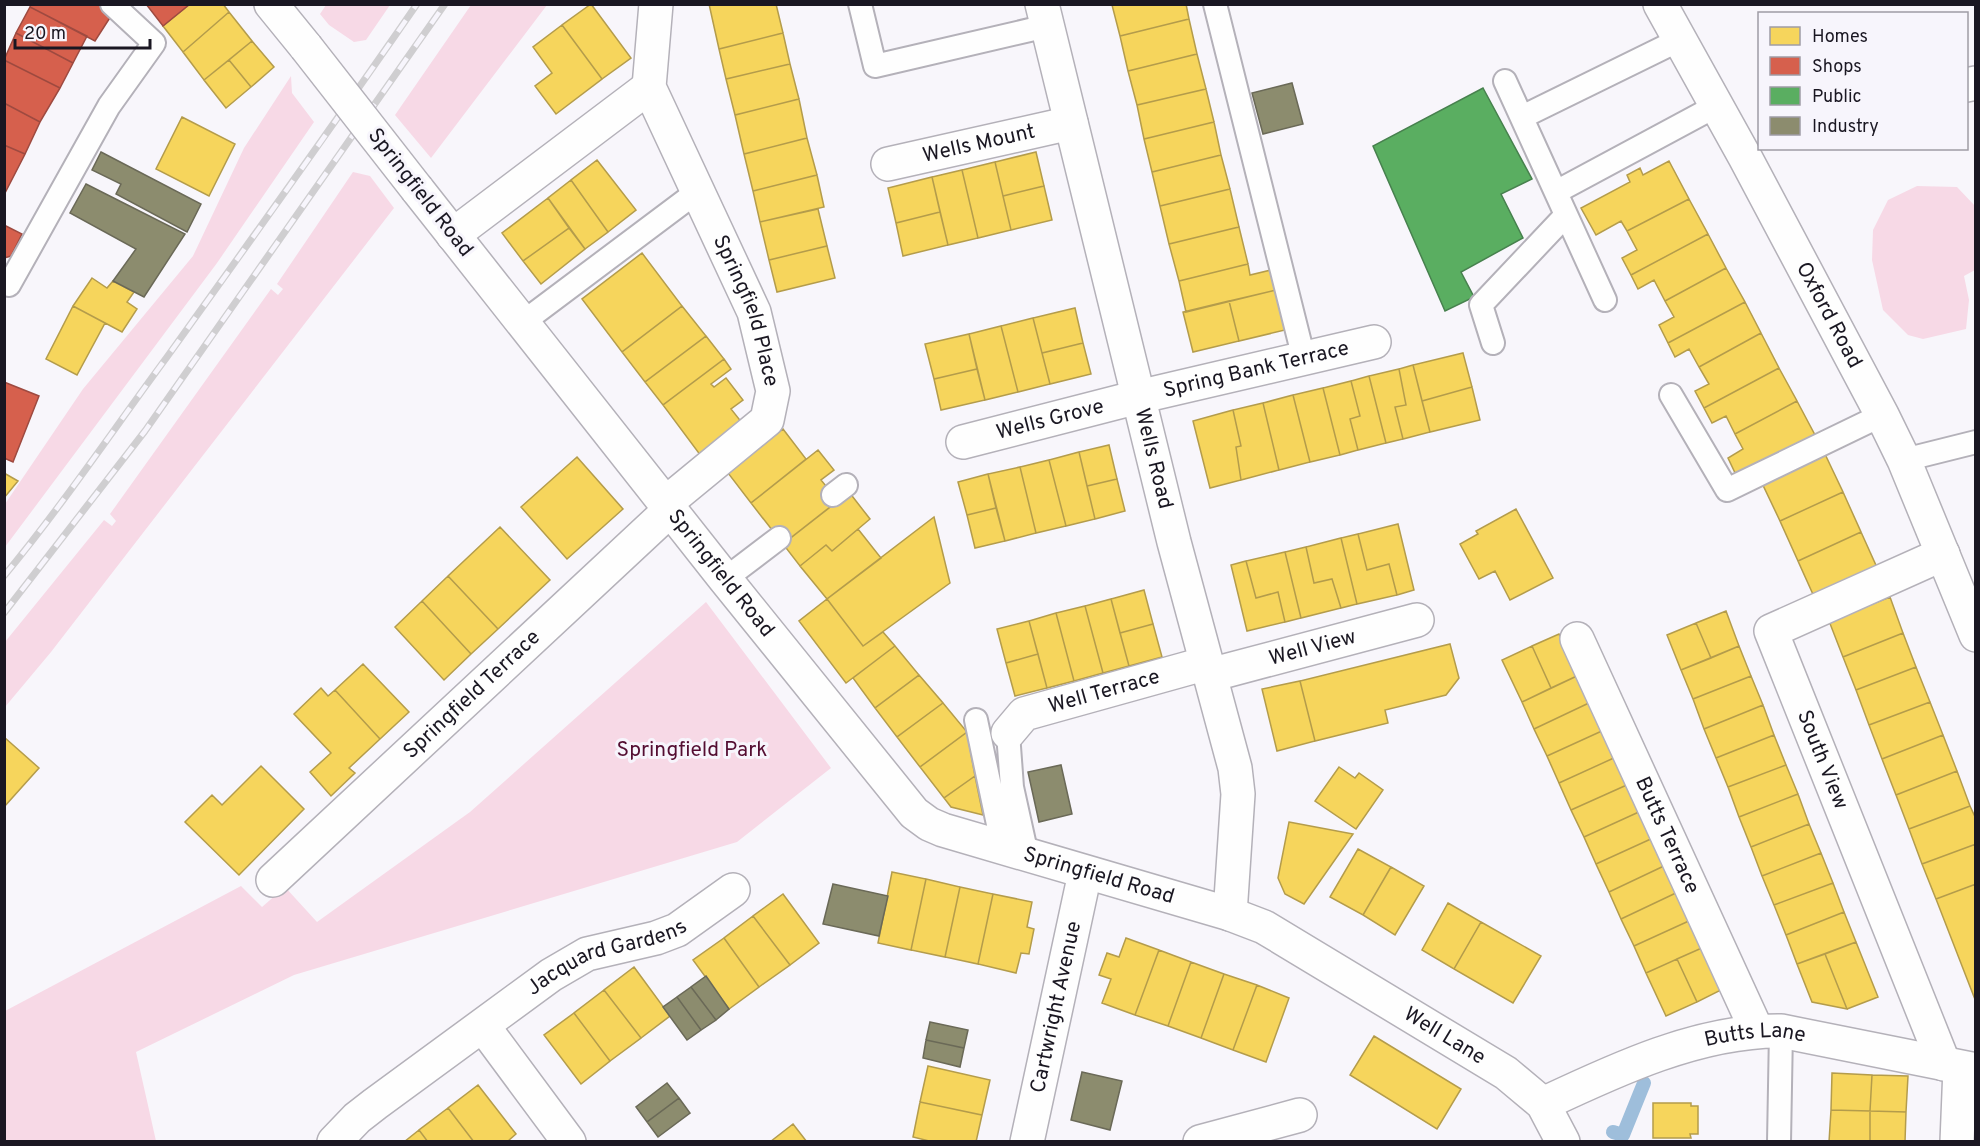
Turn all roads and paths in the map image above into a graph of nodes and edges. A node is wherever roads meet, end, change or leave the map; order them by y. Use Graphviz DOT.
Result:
graph roads {
  1 [pos="112,4"];
  2 [pos="272,4"];
  3 [pos="656,4"];
  4 [pos="861,4"];
  5 [pos="1215,4"];
  6 [pos="1660,4"];
  7 [pos="1044,15"];
  8 [pos="1679,40"];
  9 [pos="1505,81"];
  10 [pos="649,87"];
  11 [pos="1716,105"];
  12 [pos="1522,117"];
  13 [pos="1071,123"];
  14 [pos="1753,153"];
  15 [pos="888,164"];
  16 [pos="698,191"];
  17 [pos="1556,192"];
  18 [pos="1566,214"];
  19 [pos="453,235"];
  20 [pos="4,283"];
  21 [pos="1605,300"];
  22 [pos="522,323"];
  23 [pos="1374,342"];
  24 [pos="1493,343"];
  25 [pos="1304,359"];
  26 [pos="1671,395"];
  27 [pos="1138,397"];
  28 [pos="1882,415"];
  29 [pos="963,442"];
  30 [pos="1976,442"];
  31 [pos="1904,460"];
  32 [pos="669,506"];
  33 [pos="779,538"];
  34 [pos="1943,554"];
  35 [pos="725,579"];
  36 [pos="1417,620"];
  37 [pos="1976,635"];
  38 [pos="1577,639"];
  39 [pos="1209,669"];
  40 [pos="976,720"];
  41 [pos="1008,733"];
  42 [pos="1015,851"];
  43 [pos="1085,873"];
  44 [pos="273,879"];
  45 [pos="733,890"];
  46 [pos="1230,914"];
  47 [pos="1307,953"];
  48 [pos="483,1026"];
  49 [pos="1769,1031"];
  50 [pos="1960,1068"];
  51 [pos="1543,1104"];
  52 [pos="1300,1114"];
  53 [pos="334,1142"];
  54 [pos="569,1142"];
  55 [pos="1027,1142"];
  56 [pos="1200,1142"];
  57 [pos="1563,1142"];
  58 [pos="1779,1142"];
  59 [pos="1957,1142"];
  1 -- 20 [label="lane"];
  2 -- 19 [label="street, Springfield Road, bridge"];
  3 -- 10 [label="street"];
  4 -- 7 [label="lane"];
  5 -- 25 [label="lane"];
  6 -- 8 [label="street, Oxford Road"];
  7 -- 13 [label="street, Wells Road"];
  8 -- 11 [label="street, Oxford Road"];
  8 -- 12 [label="lane"];
  9 -- 12 [label="lane"];
  10 -- 16 [label="street, Springfield Place"];
  10 -- 19 [label="street"];
  11 -- 14 [label="street, Oxford Road"];
  11 -- 17 [label="lane"];
  12 -- 17 [label="lane"];
  13 -- 15 [label="street, Wells Mount"];
  13 -- 27 [label="street, Wells Road"];
  14 -- 28 [label="street, Oxford Road"];
  16 -- 22 [label="lane"];
  16 -- 32 [label="street, Springfield Place"];
  17 -- 18 [label="lane"];
  18 -- 21 [label="lane"];
  18 -- 24 [label="lane"];
  19 -- 22 [label="street, Springfield Road"];
  22 -- 32 [label="street, Springfield Road"];
  23 -- 25 [label="street, Spring Bank Terrace"];
  25 -- 27 [label="street, Spring Bank Terrace"];
  26 -- 28 [label="lane"];
  27 -- 29 [label="street, Wells Grove"];
  27 -- 39 [label="street, Wells Road"];
  28 -- 31 [label="street, Oxford Road"];
  30 -- 31 [label="lane"];
  31 -- 34 [label="street, Oxford Road"];
  32 -- 35 [label="street, Springfield Road"];
  32 -- 44 [label="street, Springfield Terrace"];
  33 -- 35 [label="lane"];
  34 -- 37 [label="street, Oxford Road"];
  34 -- 50 [label="street, South View"];
  35 -- 42 [label="street, Springfield Road"];
  36 -- 39 [label="street, Well View"];
  38 -- 49 [label="street, Butts Terrace"];
  39 -- 41 [label="street, Well Terrace"];
  39 -- 46 [label="street, Wells Road"];
  40 -- 42 [label="lane"];
  41 -- 42 [label="lane"];
  42 -- 43 [label="street, Springfield Road"];
  43 -- 46 [label="street, Springfield Road"];
  43 -- 55 [label="street, Cartwright Avenue"];
  45 -- 48 [label="street, Jacquard Gardens"];
  46 -- 47 [label="street, Springfield Road"];
  47 -- 51 [label="street, Well Lane"];
  48 -- 53 [label="street, Jacquard Gardens"];
  48 -- 54 [label="street"];
  49 -- 50 [label="street, Butts Lane"];
  49 -- 51 [label="street, Butts Lane"];
  49 -- 58 [label="lane"];
  50 -- 59 [label="street"];
  51 -- 57 [label="street, Well Lane"];
  52 -- 56 [label="street"];
}
